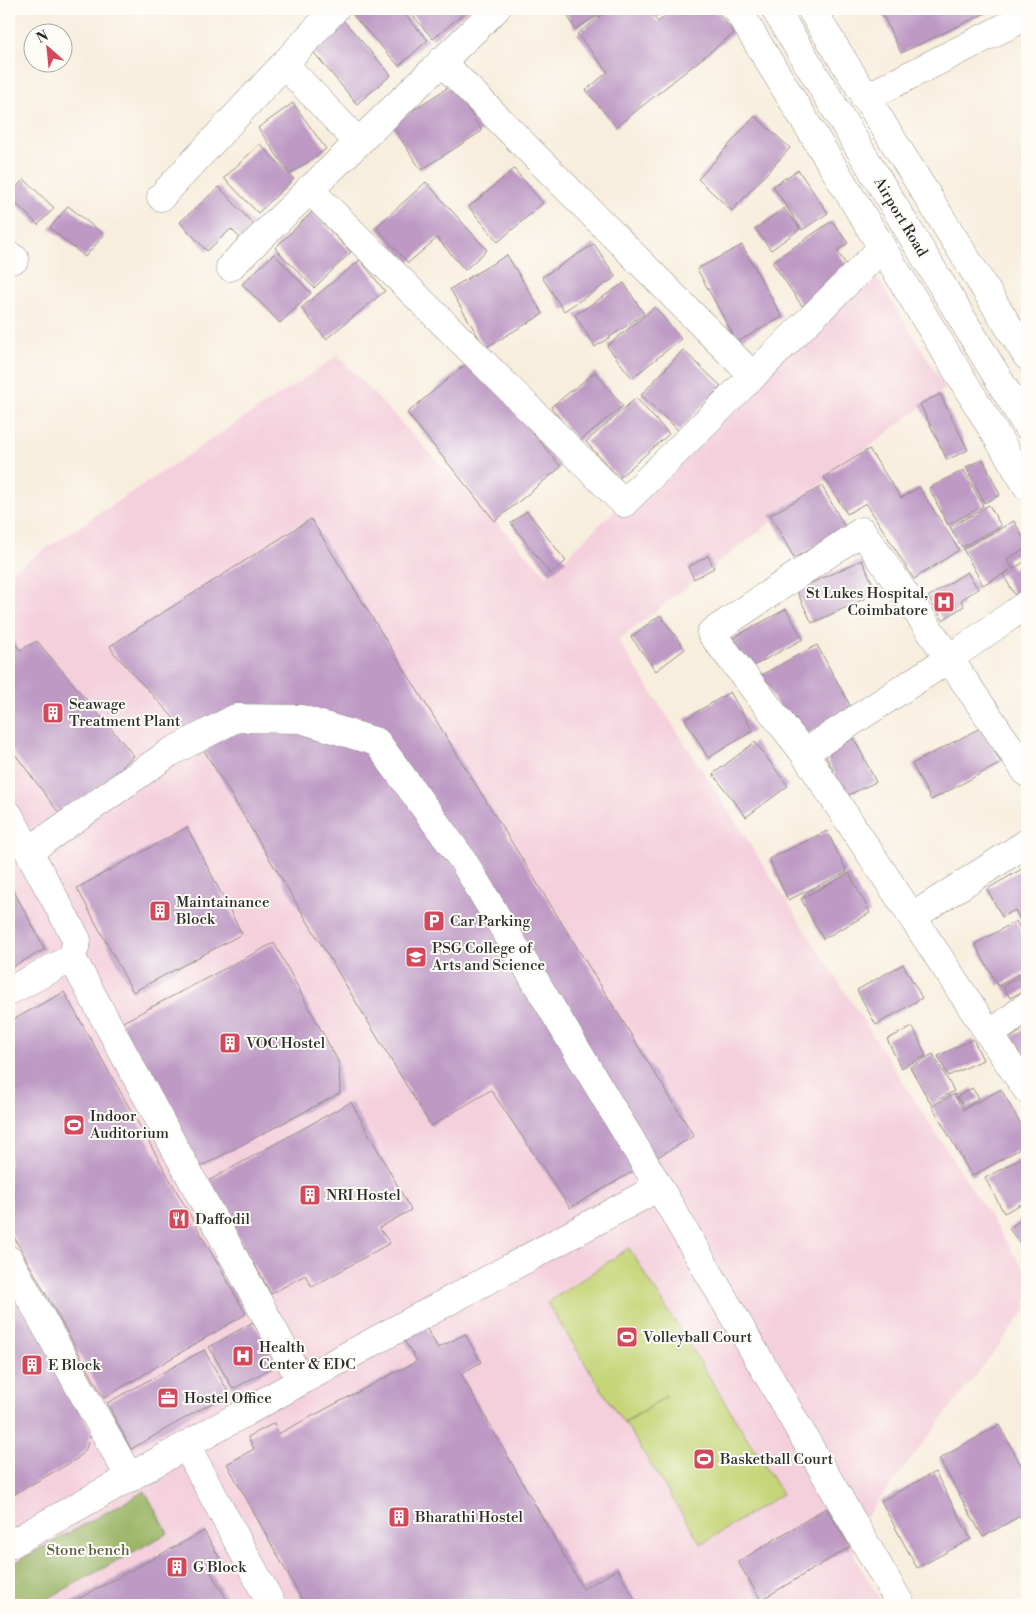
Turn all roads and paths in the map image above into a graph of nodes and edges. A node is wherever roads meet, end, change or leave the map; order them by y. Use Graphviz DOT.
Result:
graph roads {
  1 [pos="335,9"];
  2 [pos="496,9"];
  3 [pos="737,9"];
  4 [pos="775,9"];
  5 [pos="811,9"];
  6 [pos="1027,16"];
  7 [pos="441,61"];
  8 [pos="284,64"];
  9 [pos="865,98"];
  10 [pos="358,142"];
  11 [pos="309,189"];
  12 [pos="161,197"];
  13 [pos="882,248"];
  14 [pos="230,267"];
  15 [pos="1027,356"];
  16 [pos="753,376"];
  17 [pos="1027,426"];
  18 [pos="1027,486"];
  19 [pos="1027,604"];
  20 [pos="950,658"];
  21 [pos="804,753"];
  22 [pos="1027,773"];
  23 [pos="9,815"];
  24 [pos="1027,843"];
  25 [pos="29,852"];
  26 [pos="912,917"];
  27 [pos="72,958"];
  28 [pos="9,991"];
  29 [pos="1027,1006"];
  30 [pos="990,1034"];
  31 [pos="1027,1090"];
  32 [pos="659,1186"];
  33 [pos="12,1274"];
  34 [pos="301,1382"];
  35 [pos="187,1447"];
  36 [pos="130,1478"];
  37 [pos="9,1545"];
  38 [pos="272,1605"];
  39 [pos="901,1605"];
  1 -- 8 [label="street"];
  2 -- 7 [label="street"];
  3 -- 13 [label="street"];
  4 -- 17 [label="street, Airport Road"];
  5 -- 9 [label="street"];
  6 -- 9 [label="street"];
  7 -- 10 [label="street"];
  7 -- 16 [label="street"];
  8 -- 10 [label="street"];
  8 -- 12 [label="street"];
  9 -- 15 [label="street"];
  10 -- 11 [label="street"];
  11 -- 14 [label="street"];
  11 -- 16 [label="street"];
  13 -- 16 [label="street"];
  13 -- 18 [label="street"];
  19 -- 20 [label="street"];
  20 -- 21 [label="street"];
  20 -- 21 [label="street"];
  20 -- 22 [label="street"];
  21 -- 26 [label="street"];
  23 -- 25 [label="street"];
  24 -- 26 [label="street"];
  25 -- 27 [label="street"];
  25 -- 32 [label="street"];
  26 -- 30 [label="street"];
  27 -- 28 [label="street"];
  27 -- 34 [label="street"];
  29 -- 30 [label="street"];
  30 -- 31 [label="street"];
  32 -- 34 [label="street"];
  32 -- 39 [label="street"];
  33 -- 36 [label="street"];
  34 -- 35 [label="street"];
  35 -- 36 [label="street"];
  35 -- 38 [label="street"];
  36 -- 37 [label="street"];
}
